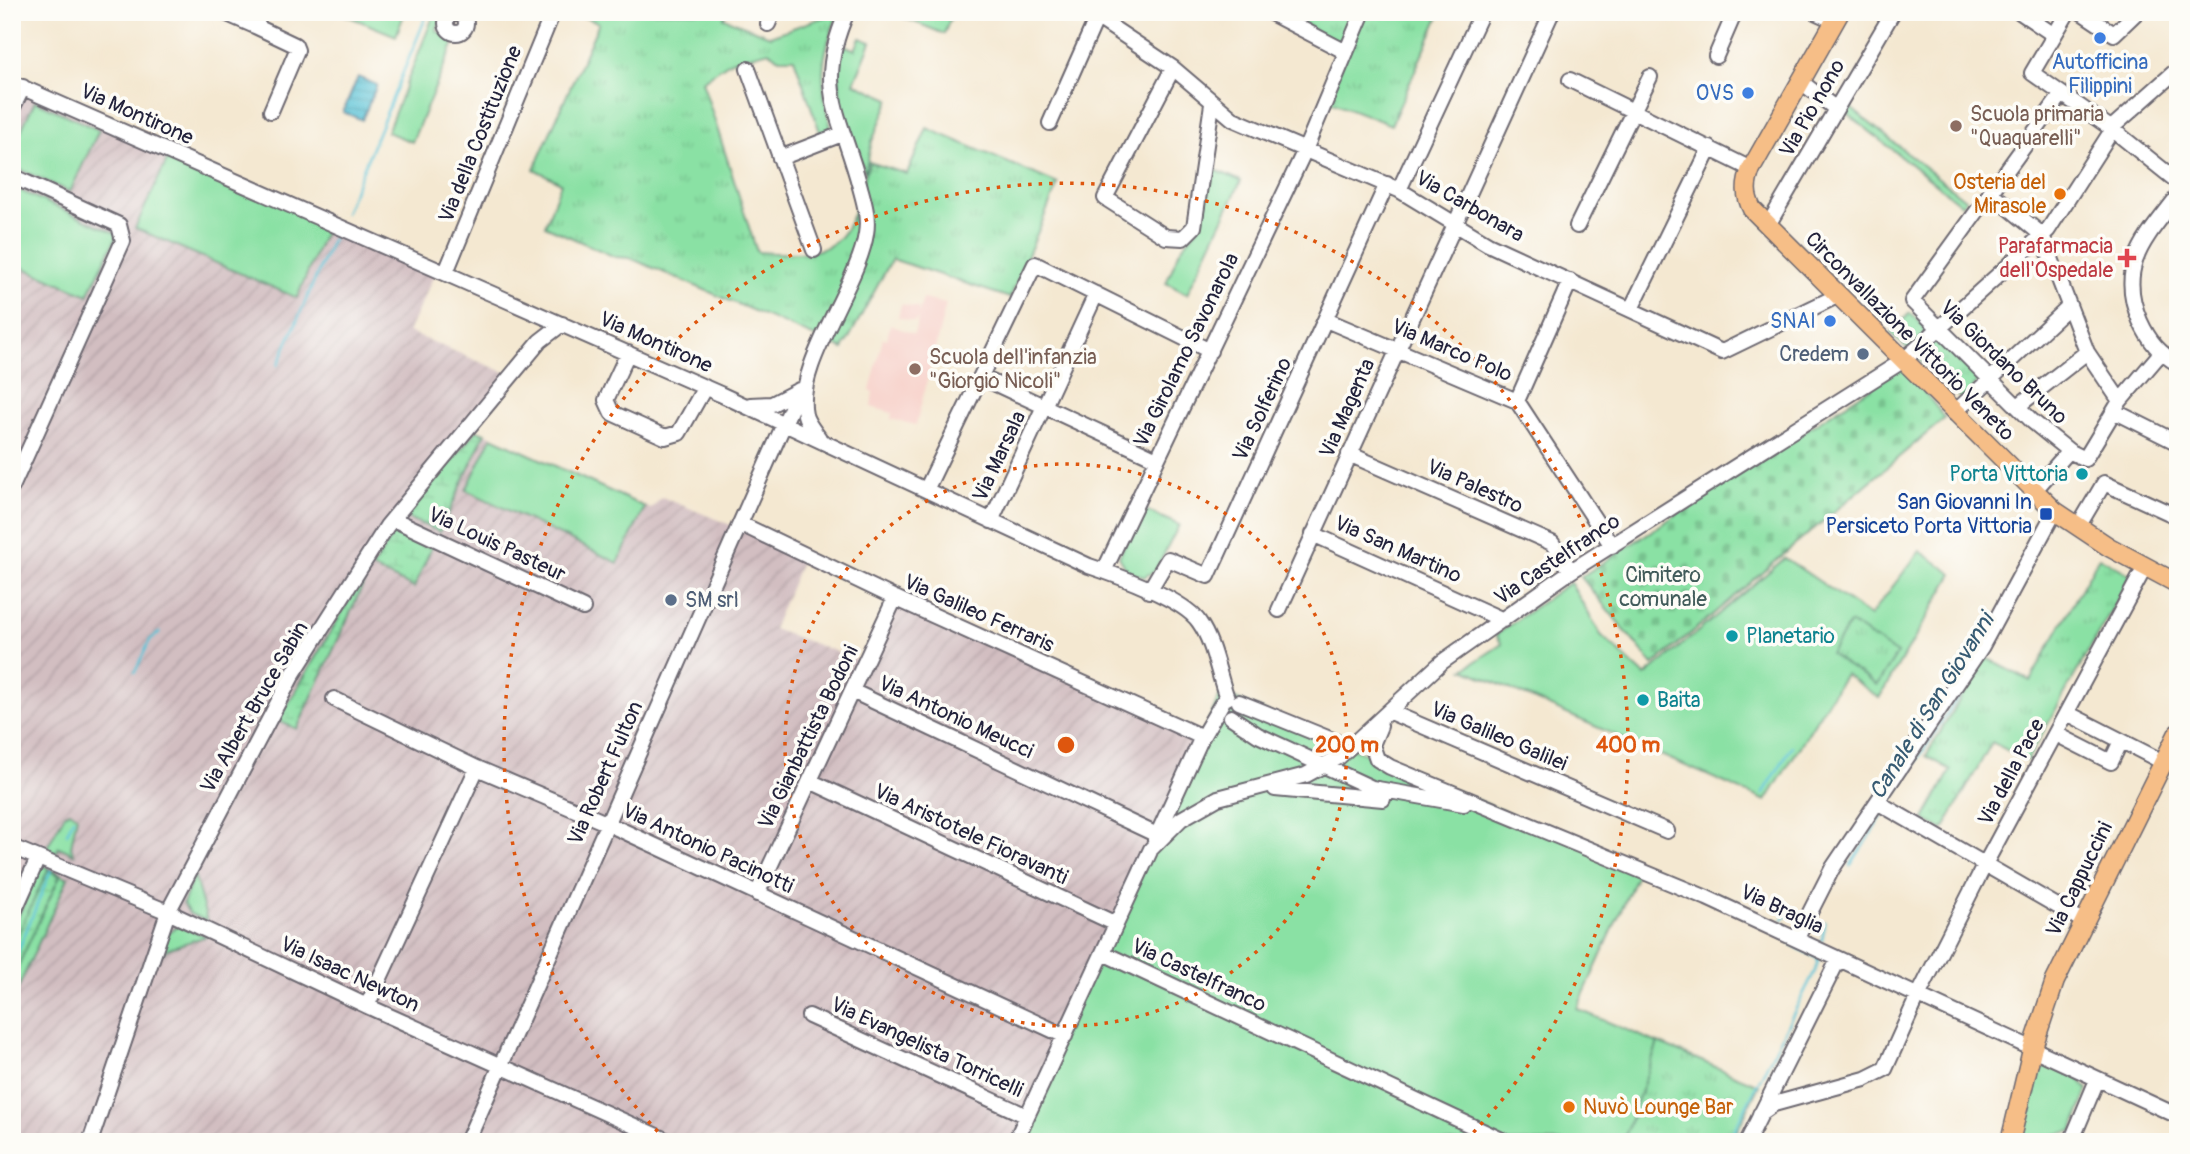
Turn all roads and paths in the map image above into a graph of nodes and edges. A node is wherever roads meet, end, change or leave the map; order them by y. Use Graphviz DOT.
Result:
graph roads {
  1 [pos="223,12"];
  2 [pos="553,12"];
  3 [pos="847,12"];
  4 [pos="1269,12"];
  5 [pos="1363,12"];
  6 [pos="1482,12"];
  7 [pos="1552,12"];
  8 [pos="1735,12"];
  9 [pos="1815,12"];
  10 [pos="1893,12"];
  11 [pos="2020,12"];
  12 [pos="2068,12"];
  13 [pos="2081,12"];
  14 [pos="2137,12"];
  15 [pos="1093,15"];
  16 [pos="1837,17"];
  17 [pos="258,19"];
  18 [pos="2054,35"];
  19 [pos="1346,52"];
  20 [pos="1716,56"];
  21 [pos="1173,68"];
  22 [pos="748,69"];
  23 [pos="2178,69"];
  24 [pos="1650,77"];
  25 [pos="1570,80"];
  26 [pos="1800,81"];
  27 [pos="18,85"];
  28 [pos="2062,93"];
  29 [pos="1212,104"];
  30 [pos="1836,109"];
  31 [pos="12,110"];
  32 [pos="271,111"];
  33 [pos="1633,111"];
  34 [pos="1051,123"];
  35 [pos="2112,129"];
  36 [pos="842,134"];
  37 [pos="1710,148"];
  38 [pos="1305,150"];
  39 [pos="780,158"];
  40 [pos="1751,169"];
  41 [pos="12,176"];
  42 [pos="2177,181"];
  43 [pos="1393,187"];
  44 [pos="1990,192"];
  45 [pos="2178,196"];
  46 [pos="1455,223"];
  47 [pos="1768,225"];
  48 [pos="1577,226"];
  49 [pos="2042,235"];
  50 [pos="814,250"];
  51 [pos="446,272"];
  52 [pos="1570,281"];
  53 [pos="1096,294"];
  54 [pos="1837,296"];
  55 [pos="2067,308"];
  56 [pos="1631,309"];
  57 [pos="544,315"];
  58 [pos="1326,320"];
  59 [pos="562,324"];
  60 [pos="1937,329"];
  61 [pos="540,341"];
  62 [pos="1396,349"];
  63 [pos="1210,351"];
  64 [pos="2087,352"];
  65 [pos="628,353"];
  66 [pos="2160,354"];
  67 [pos="1904,360"];
  68 [pos="2178,364"];
  69 [pos="981,377"];
  70 [pos="1990,378"];
  71 [pos="705,387"];
  72 [pos="803,389"];
  73 [pos="1517,401"];
  74 [pos="744,405"];
  75 [pos="2018,406"];
  76 [pos="2117,406"];
  77 [pos="1044,408"];
  78 [pos="1954,413"];
  79 [pos="786,424"];
  80 [pos="821,440"];
  81 [pos="2178,443"];
  82 [pos="2069,451"];
  83 [pos="1349,454"];
  84 [pos="1157,458"];
  85 [pos="12,487"];
  86 [pos="926,490"];
  87 [pos="2034,491"];
  88 [pos="2055,511"];
  89 [pos="2178,517"];
  90 [pos="393,519"];
  91 [pos="991,521"];
  92 [pos="741,524"];
  93 [pos="2078,527"];
  94 [pos="1313,534"];
  95 [pos="1612,546"];
  96 [pos="2145,567"];
  97 [pos="1105,569"];
  98 [pos="1571,571"];
  99 [pos="2178,584"];
  100 [pos="1149,591"];
  101 [pos="895,598"];
  102 [pos="583,608"];
  103 [pos="1279,610"];
  104 [pos="1503,620"];
  105 [pos="852,691"];
  106 [pos="334,699"];
  107 [pos="1232,706"];
  108 [pos="2067,713"];
  109 [pos="1388,714"];
  110 [pos="2178,733"];
  111 [pos="2056,734"];
  112 [pos="1202,737"];
  113 [pos="1335,741"];
  114 [pos="2122,741"];
  115 [pos="2163,762"];
  116 [pos="1323,767"];
  117 [pos="477,768"];
  118 [pos="810,782"];
  119 [pos="1240,791"];
  120 [pos="1883,806"];
  121 [pos="1509,817"];
  122 [pos="606,823"];
  123 [pos="1667,831"];
  124 [pos="1154,842"];
  125 [pos="12,847"];
  126 [pos="38,858"];
  127 [pos="1984,866"];
  128 [pos="757,894"];
  129 [pos="168,912"];
  130 [pos="12,916"];
  131 [pos="2083,921"];
  132 [pos="1116,924"];
  133 [pos="1797,938"];
  134 [pos="1102,953"];
  135 [pos="1838,960"];
  136 [pos="1917,998"];
  137 [pos="367,1006"];
  138 [pos="809,1017"];
  139 [pos="1065,1036"];
  140 [pos="2032,1050"];
  141 [pos="500,1065"];
  142 [pos="2097,1080"];
  143 [pos="1777,1081"];
  144 [pos="1796,1097"];
  145 [pos="1760,1114"];
  146 [pos="1027,1116"];
  147 [pos="2178,1116"];
  148 [pos="649,1138"];
  149 [pos="90,1142"];
  150 [pos="467,1142"];
  151 [pos="670,1142"];
  152 [pos="1014,1142"];
  153 [pos="1506,1142"];
  154 [pos="1747,1142"];
  155 [pos="2010,1142"];
  156 [pos="2071,1142"];
  1 -- 17 [label="street"];
  2 -- 51 [label="street, Via della Costituzione"];
  3 -- 36 [label="street, Via Robert Fulton"];
  4 -- 19 [label="street"];
  5 -- 19 [label="street, Via Girolamo Savonarola"];
  6 -- 43 [label="street, Via Solferino"];
  7 -- 46 [label="street, Via Magenta"];
  8 -- 20 [label="street"];
  9 -- 16 [label="street"];
  10 -- 30 [label="street, Via Pio nono"];
  11 -- 18 [label="street"];
  12 -- 18 [label="street"];
  13 -- 14 [label="street"];
  15 -- 21 [label="street, Via Carbonara"];
  15 -- 34 [label="street, Via Carbonara"];
  16 -- 26 [label="main road"];
  17 -- 32 [label="street"];
  18 -- 28 [label="street"];
  19 -- 38 [label="street, Via Girolamo Savonarola"];
  21 -- 29 [label="street, Via Carbonara"];
  21 -- 29 [label="street"];
  22 -- 39 [label="street"];
  23 -- 35 [label="street, Via Castelfranco"];
  24 -- 33 [label="street"];
  25 -- 33 [label="street"];
  26 -- 30 [label="street"];
  26 -- 40 [label="main road"];
  27 -- 31 [label="street"];
  27 -- 51 [label="street, Via Montirone"];
  28 -- 35 [label="street"];
  28 -- 44 [label="street"];
  29 -- 38 [label="street, Via Carbonara"];
  30 -- 47 [label="street, Via Pio nono"];
  33 -- 37 [label="street"];
  33 -- 48 [label="street"];
  35 -- 42 [label="street"];
  35 -- 49 [label="street, Via Castelfranco"];
  36 -- 39 [label="street"];
  36 -- 72 [label="street, Via Robert Fulton"];
  37 -- 40 [label="street"];
  37 -- 56 [label="street"];
  38 -- 43 [label="street, Via Carbonara"];
  38 -- 63 [label="street, Via Girolamo Savonarola"];
  39 -- 50 [label="street"];
  40 -- 47 [label="main road, Circonvallazione Vittorio Veneto"];
  41 -- 85 [label="street"];
  43 -- 46 [label="street, Via Carbonara"];
  43 -- 58 [label="street, Via Solferino"];
  44 -- 49 [label="street"];
  44 -- 60 [label="street, Via Giordano Bruno"];
  45 -- 66 [label="street"];
  46 -- 52 [label="street, Via Carbonara"];
  46 -- 62 [label="street, Via Magenta"];
  47 -- 54 [label="main road, Circonvallazione Vittorio Veneto"];
  49 -- 55 [label="street"];
  49 -- 60 [label="street, Via Castelfranco"];
  51 -- 57 [label="street, Via Montirone"];
  52 -- 56 [label="street, Via Carbonara"];
  52 -- 73 [label="street"];
  53 -- 63 [label="street"];
  53 -- 69 [label="street"];
  53 -- 77 [label="street, Via Marsala"];
  54 -- 56 [label="street, Via Carbonara"];
  54 -- 67 [label="main road, Circonvallazione Vittorio Veneto"];
  55 -- 64 [label="street"];
  55 -- 70 [label="street"];
  57 -- 59 [label="street, Via Montirone"];
  57 -- 61 [label="street"];
  58 -- 62 [label="street, Via Marco Polo"];
  58 -- 100 [label="street, Via Solferino"];
  59 -- 61 [label="street, Via Albert Bruce Sabin"];
  59 -- 65 [label="street, Via Montirone"];
  60 -- 67 [label="street, Via Castelfranco"];
  60 -- 70 [label="street, Via Giordano Bruno"];
  61 -- 90 [label="street, Via Albert Bruce Sabin"];
  62 -- 73 [label="street, Via Marco Polo"];
  62 -- 83 [label="street, Via Magenta"];
  63 -- 84 [label="street, Via Girolamo Savonarola"];
  64 -- 75 [label="street"];
  64 -- 76 [label="street"];
  65 -- 71 [label="street, Via Montirone"];
  65 -- 71 [label="street"];
  66 -- 68 [label="street"];
  66 -- 76 [label="street"];
  67 -- 78 [label="main road, Circonvallazione Vittorio Veneto"];
  67 -- 95 [label="street, Via Castelfranco"];
  69 -- 77 [label="street"];
  69 -- 86 [label="street"];
  70 -- 75 [label="street, Via Giordano Bruno"];
  70 -- 78 [label="street"];
  71 -- 74 [label="street, Via Montirone"];
  72 -- 74 [label="street"];
  72 -- 79 [label="street, Via Robert Fulton"];
  72 -- 80 [label="street"];
  73 -- 95 [label="street, Via Marco Polo"];
  74 -- 79 [label="street, Via Montirone"];
  75 -- 82 [label="street, Via Giordano Bruno"];
  76 -- 81 [label="street"];
  76 -- 82 [label="street"];
  77 -- 84 [label="street"];
  77 -- 91 [label="street, Via Marsala"];
  78 -- 87 [label="main road, Circonvallazione Vittorio Veneto"];
  79 -- 80 [label="street, Via Montirone"];
  79 -- 92 [label="street, Via Robert Fulton"];
  80 -- 86 [label="street, Via Montirone"];
  82 -- 87 [label="street"];
  83 -- 94 [label="street, Via Magenta"];
  83 -- 98 [label="street, Via Palestro"];
  84 -- 97 [label="street, Via Girolamo Savonarola"];
  86 -- 91 [label="street, Via Montirone"];
  87 -- 88 [label="main road, Circonvallazione Vittorio Veneto"];
  88 -- 93 [label="main road, Circonvallazione Vittorio Veneto"];
  88 -- 120 [label="street"];
  89 -- 93 [label="street"];
  90 -- 102 [label="street, Via Louis Pasteur"];
  90 -- 129 [label="street, Via Albert Bruce Sabin"];
  91 -- 97 [label="street, Via Montirone"];
  92 -- 101 [label="street, Via Galileo Ferraris"];
  92 -- 122 [label="street, Via Robert Fulton"];
  93 -- 96 [label="main road, Circonvallazione Vittorio Veneto"];
  94 -- 103 [label="street, Via Magenta"];
  94 -- 104 [label="street, Via San Martino"];
  95 -- 98 [label="street, Via Castelfranco"];
  96 -- 99 [label="main road, Circonvallazione Vittorio Veneto"];
  96 -- 108 [label="street, Via della Pace"];
  97 -- 100 [label="street, Via Montirone"];
  98 -- 104 [label="street, Via Castelfranco"];
  100 -- 107 [label="street, Via Montirone"];
  101 -- 105 [label="street, Via Gianbattista Bodoni"];
  101 -- 112 [label="street, Via Galileo Ferraris"];
  104 -- 109 [label="street, Via Castelfranco"];
  105 -- 118 [label="street, Via Gianbattista Bodoni"];
  105 -- 124 [label="street, Via Antonio Meucci"];
  106 -- 117 [label="street, Via Antonio Pacinotti"];
  107 -- 112 [label="street, Via Castelfranco"];
  107 -- 113 [label="street"];
  107 -- 116 [label="street, Via Montirone"];
  108 -- 111 [label="street, Via della Pace"];
  108 -- 114 [label="street"];
  109 -- 116 [label="street, Via Castelfranco"];
  109 -- 121 [label="street, Via Braglia"];
  109 -- 123 [label="street, Via Galileo Galilei"];
  110 -- 115 [label="main road, Via Cappuccini"];
  111 -- 114 [label="street"];
  111 -- 127 [label="street, Via della Pace"];
  112 -- 124 [label="street, Via Castelfranco"];
  114 -- 115 [label="street"];
  115 -- 131 [label="main road, Via Cappuccini"];
  116 -- 119 [label="street, Via Castelfranco"];
  116 -- 121 [label="street, Via Braglia"];
  117 -- 122 [label="street, Via Antonio Pacinotti"];
  117 -- 137 [label="street"];
  118 -- 128 [label="street, Via Gianbattista Bodoni"];
  118 -- 132 [label="street, Via Aristotele Fioravanti"];
  119 -- 121 [label="street, Via Castelfranco"];
  119 -- 124 [label="street, Via Castelfranco"];
  120 -- 127 [label="street"];
  120 -- 133 [label="street"];
  121 -- 133 [label="street, Via Braglia"];
  122 -- 128 [label="street, Via Antonio Pacinotti"];
  122 -- 141 [label="street, Via Robert Fulton"];
  124 -- 132 [label="street, Via Castelfranco"];
  125 -- 126 [label="street, Via Isaac Newton"];
  126 -- 129 [label="street, Via Isaac Newton"];
  126 -- 130 [label="street"];
  127 -- 131 [label="street"];
  127 -- 136 [label="street, Via della Pace"];
  128 -- 139 [label="street, Via Antonio Pacinotti"];
  129 -- 137 [label="street, Via Isaac Newton"];
  129 -- 149 [label="street, Via Albert Bruce Sabin"];
  131 -- 140 [label="main road, Via Cappuccini"];
  132 -- 134 [label="street, Via Castelfranco"];
  133 -- 135 [label="street, Via Braglia"];
  134 -- 139 [label="street, Via Castelfranco"];
  134 -- 153 [label="street, Via Castelfranco"];
  135 -- 136 [label="street, Via Braglia"];
  135 -- 143 [label="street"];
  136 -- 140 [label="street, Via Braglia"];
  136 -- 144 [label="street, Via della Pace"];
  137 -- 141 [label="street, Via Isaac Newton"];
  138 -- 146 [label="street, Via Evangelista Torricelli"];
  139 -- 146 [label="street, Via Castelfranco"];
  140 -- 142 [label="street, Via Braglia"];
  140 -- 155 [label="main road, Via Cappuccini"];
  141 -- 148 [label="street, Via Isaac Newton"];
  141 -- 150 [label="street, Via Robert Fulton"];
  142 -- 147 [label="street, Via Braglia"];
  142 -- 156 [label="street"];
  143 -- 144 [label="street"];
  143 -- 145 [label="street"];
  144 -- 145 [label="street, Via della Pace"];
  145 -- 154 [label="street"];
  146 -- 152 [label="street, Via Castelfranco"];
  148 -- 151 [label="street, Via Isaac Newton"];
}
